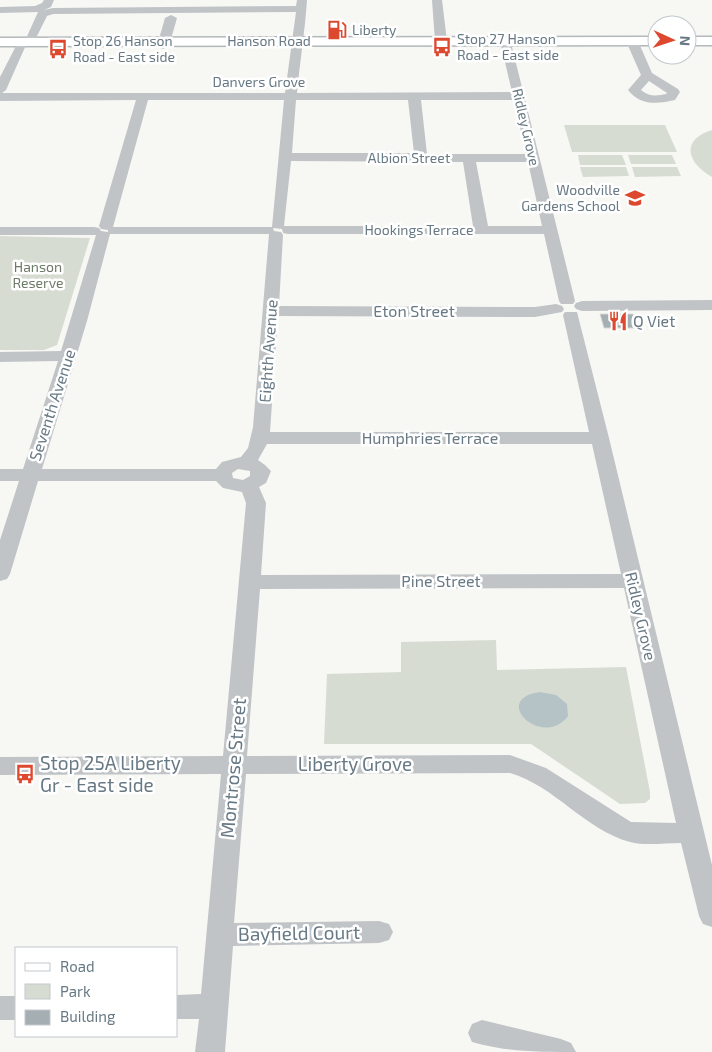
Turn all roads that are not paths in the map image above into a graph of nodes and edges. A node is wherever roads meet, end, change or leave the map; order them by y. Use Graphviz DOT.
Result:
graph roads {
  1 [pos="437,0"];
  2 [pos="46,4"];
  3 [pos="302,5"];
  4 [pos="173,9"];
  5 [pos="0,10"];
  6 [pos="697,41"];
  7 [pos="712,41"];
  8 [pos="0,42"];
  9 [pos="647,42"];
  10 [pos="297,43"];
  11 [pos="438,43"];
  12 [pos="507,43"];
  13 [pos="633,43"];
  14 [pos="25,44"];
  15 [pos="164,44"];
  16 [pos="647,44"];
  17 [pos="697,45"];
  18 [pos="712,45"];
  19 [pos="0,46"];
  20 [pos="647,75"];
  21 [pos="0,90"];
  22 [pos="414,96"];
  23 [pos="519,96"];
  24 [pos="0,97"];
  25 [pos="143,97"];
  26 [pos="290,97"];
  27 [pos="286,157"];
  28 [pos="420,158"];
  29 [pos="469,158"];
  30 [pos="532,158"];
  31 [pos="277,230"];
  32 [pos="481,230"];
  33 [pos="550,230"];
  34 [pos="0,231"];
  35 [pos="105,231"];
  36 [pos="712,305"];
  37 [pos="569,308"];
  38 [pos="272,311"];
  39 [pos="68,356"];
  40 [pos="0,357"];
  41 [pos="260,438"];
  42 [pos="600,438"];
  43 [pos="248,474"];
  44 [pos="0,475"];
  45 [pos="29,475"];
  46 [pos="0,574"];
  47 [pos="633,581"];
  48 [pos="250,582"];
  49 [pos="233,765"];
  50 [pos="0,766"];
  51 [pos="691,833"];
  52 [pos="711,908"];
  53 [pos="379,932"];
  54 [pos="219,934"];
  55 [pos="178,1006"];
  56 [pos="213,1006"];
  57 [pos="0,1008"];
  58 [pos="15,1008"];
  59 [pos="482,1033"];
  60 [pos="210,1052"];
  61 [pos="561,1052"];
  1 -- 11 [label="street"];
  2 -- 5 [label="street"];
  3 -- 4 [label="street"];
  3 -- 10 [label="street, Eighth Avenue"];
  4 -- 14 [label="street"];
  4 -- 15 [label="street"];
  6 -- 7 [label="main road"];
  8 -- 14 [label="main road, Hanson Road"];
  9 -- 13 [label="main road, Hanson Road"];
  10 -- 11 [label="main road, Hanson Road"];
  10 -- 15 [label="main road, Hanson Road"];
  10 -- 26 [label="street, Eighth Avenue"];
  11 -- 12 [label="main road, Hanson Road"];
  12 -- 13 [label="main road, Hanson Road"];
  12 -- 23 [label="street, Ridley Grove"];
  13 -- 16 [label="main road, Hanson Road"];
  13 -- 20 [label="street"];
  14 -- 15 [label="main road, Hanson Road"];
  14 -- 19 [label="main road, Hanson Road"];
  14 -- 21 [label="street"];
  17 -- 18 [label="main road"];
  22 -- 23 [label="street, Danvers Grove"];
  22 -- 26 [label="street, Danvers Grove"];
  22 -- 28 [label="street"];
  23 -- 30 [label="street, Ridley Grove"];
  24 -- 25 [label="street, Danvers Grove"];
  25 -- 26 [label="street, Danvers Grove"];
  25 -- 35 [label="street, Seventh Avenue"];
  26 -- 27 [label="street, Eighth Avenue"];
  27 -- 28 [label="street, Albion Street"];
  27 -- 31 [label="street, Eighth Avenue"];
  28 -- 29 [label="street, Albion Street"];
  29 -- 30 [label="street, Albion Street"];
  29 -- 32 [label="street"];
  30 -- 33 [label="street, Ridley Grove"];
  31 -- 32 [label="street, Hookings Terrace"];
  31 -- 35 [label="street, Hookings Terrace"];
  31 -- 38 [label="street, Eighth Avenue"];
  32 -- 33 [label="street, Hookings Terrace"];
  33 -- 37 [label="street, Ridley Grove"];
  34 -- 35 [label="street, Hookings Terrace"];
  35 -- 39 [label="street, Seventh Avenue"];
  36 -- 37 [label="street, Eton Street"];
  37 -- 38 [label="street, Eton Street"];
  37 -- 42 [label="street, Ridley Grove"];
  38 -- 41 [label="street, Eighth Avenue"];
  39 -- 40 [label="street"];
  39 -- 45 [label="street, Seventh Avenue"];
  41 -- 42 [label="street, Humphries Terrace"];
  41 -- 43 [label="street, Eighth Avenue"];
  42 -- 47 [label="street, Ridley Grove"];
  43 -- 45 [label="street"];
  43 -- 48 [label="street, Montrose Street"];
  44 -- 45 [label="street"];
  45 -- 46 [label="street, Seventh Avenue"];
  47 -- 48 [label="street, Pine Street"];
  47 -- 51 [label="street, Ridley Grove"];
  48 -- 49 [label="street, Montrose Street"];
  49 -- 50 [label="street, Liberty Grove"];
  49 -- 51 [label="street, Liberty Grove"];
  49 -- 54 [label="street, Montrose Street"];
  51 -- 52 [label="street, Ridley Grove"];
  53 -- 54 [label="street, Bayfield Court"];
  54 -- 56 [label="street, Montrose Street"];
  55 -- 56 [label="street"];
  56 -- 60 [label="street, Montrose Street"];
  57 -- 58 [label="street"];
  59 -- 61 [label="street"];
}
